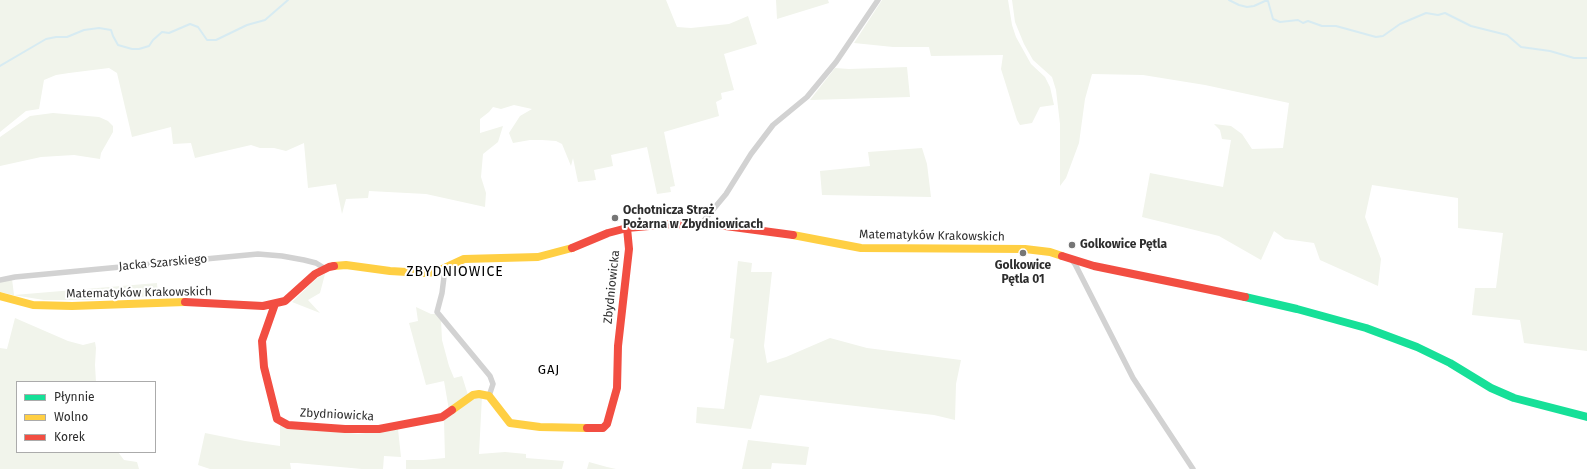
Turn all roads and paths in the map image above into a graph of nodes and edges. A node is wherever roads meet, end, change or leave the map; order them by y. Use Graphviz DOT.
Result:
graph roads {
  1 [pos="878,0"];
  2 [pos="701,224"];
  3 [pos="627,228"];
  4 [pos="1070,259"];
  5 [pos="324,268"];
  6 [pos="445,269"];
  7 [pos="0,280"];
  8 [pos="0,296"];
  9 [pos="275,304"];
  10 [pos="489,396"];
  11 [pos="1587,417"];
  12 [pos="1193,469"];
  1 -- 2 [label="street"];
  2 -- 3 [label="street, Matematyków Krakowskich"];
  2 -- 4 [label="street, Matematyków Krakowskich"];
  3 -- 6 [label="street, Matematyków Krakowskich"];
  3 -- 10 [label="street, Zbydniowicka"];
  4 -- 11 [label="street, Matematyków Krakowskich"];
  4 -- 12 [label="street"];
  5 -- 6 [label="street, Matematyków Krakowskich"];
  5 -- 7 [label="street, Jacka Szarskiego"];
  5 -- 9 [label="street, Matematyków Krakowskich"];
  6 -- 10 [label="street"];
  8 -- 9 [label="street, Matematyków Krakowskich"];
  9 -- 10 [label="street, Zbydniowicka"];
}
